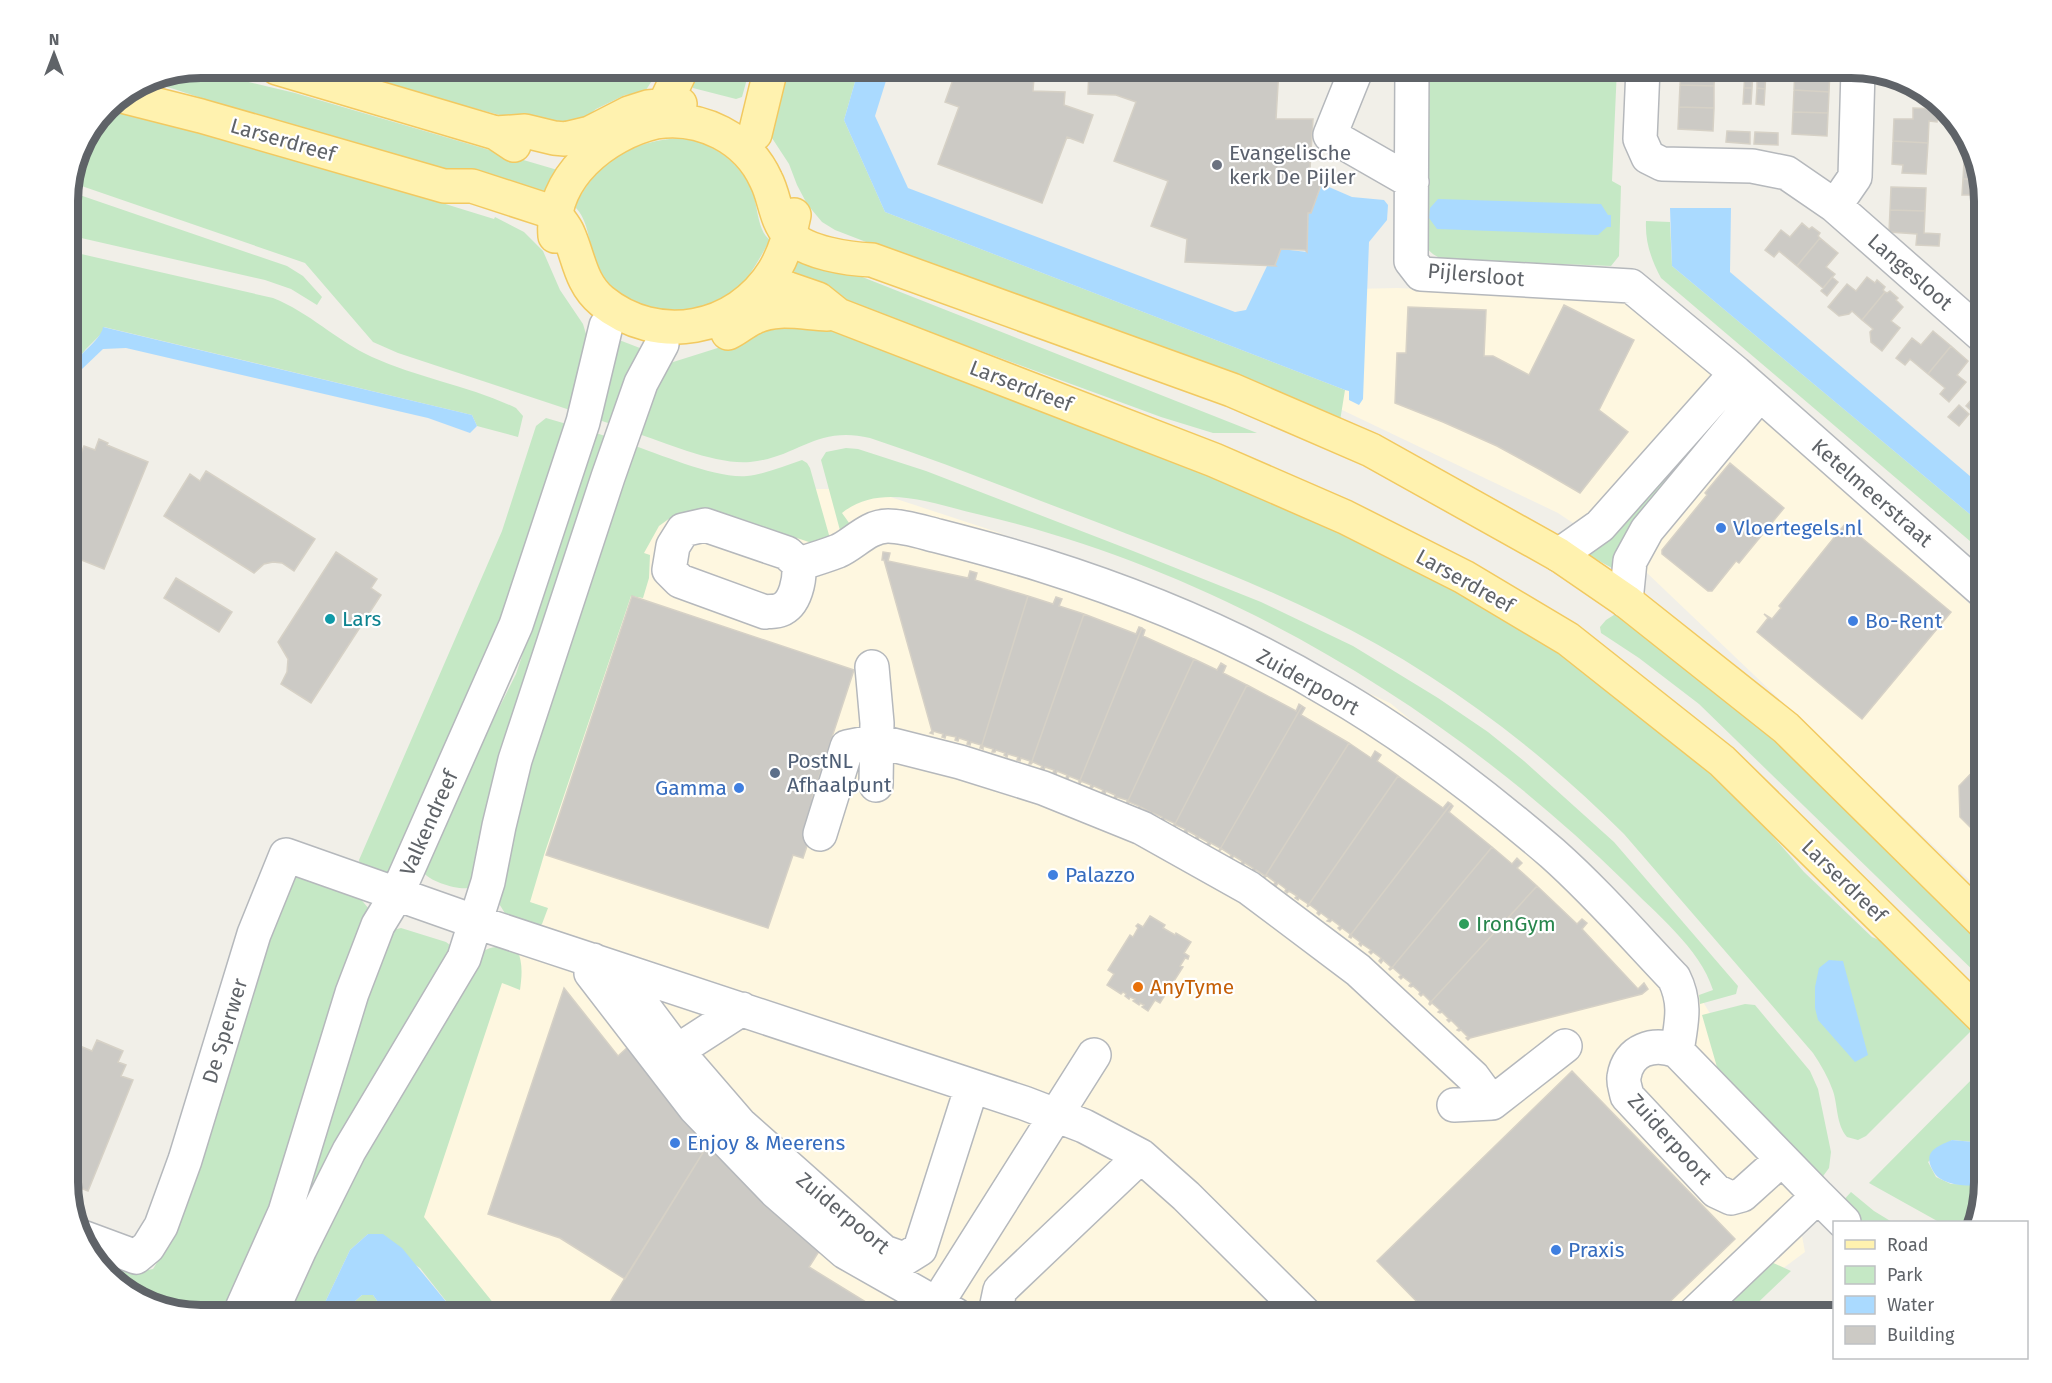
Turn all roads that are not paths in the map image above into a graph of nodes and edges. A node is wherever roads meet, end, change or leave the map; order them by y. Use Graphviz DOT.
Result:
graph roads {
  1 [pos="311,78"];
  2 [pos="677,78"];
  3 [pos="769,78"];
  4 [pos="1353,78"];
  5 [pos="1412,78"];
  6 [pos="1643,78"];
  7 [pos="1858,78"];
  8 [pos="132,99"];
  9 [pos="660,113"];
  10 [pos="755,135"];
  11 [pos="582,148"];
  12 [pos="1412,182"];
  13 [pos="1835,206"];
  14 [pos="792,224"];
  15 [pos="555,226"];
  16 [pos="1630,286"];
  17 [pos="766,298"];
  18 [pos="606,326"];
  19 [pos="1974,328"];
  20 [pos="666,336"];
  21 [pos="1748,384"];
  22 [pos="1559,555"];
  23 [pos="799,564"];
  24 [pos="1974,583"];
  25 [pos="1626,601"];
  26 [pos="872,667"];
  27 [pos="877,741"];
  28 [pos="876,785"];
  29 [pos="820,834"];
  30 [pos="398,894"];
  31 [pos="1974,913"];
  32 [pos="476,922"];
  33 [pos="593,960"];
  34 [pos="642,976"];
  35 [pos="742,1009"];
  36 [pos="1974,1009"];
  37 [pos="1565,1046"];
  38 [pos="1677,1051"];
  39 [pos="1094,1055"];
  40 [pos="669,1057"];
  41 [pos="972,1086"];
  42 [pos="1492,1103"];
  43 [pos="1454,1105"];
  44 [pos="1055,1114"];
  45 [pos="1141,1156"];
  46 [pos="1781,1160"];
  47 [pos="1818,1196"];
  48 [pos="1843,1221"];
  49 [pos="93,1241"];
  50 [pos="244,1305"];
  51 [pos="275,1305"];
  52 [pos="937,1305"];
  53 [pos="949,1305"];
  54 [pos="997,1305"];
  55 [pos="1293,1305"];
  56 [pos="1704,1305"];
  1 -- 11 [label="main road"];
  2 -- 9 [label="main road"];
  3 -- 10 [label="main road"];
  4 -- 12 [label="street"];
  5 -- 12 [label="street, Pijlersloot"];
  6 -- 13 [label="street, Langesloot"];
  7 -- 13 [label="street"];
  8 -- 15 [label="main road, Larserdreef"];
  9 -- 10 [label="main road"];
  9 -- 11 [label="main road"];
  9 -- 14 [label="main road"];
  10 -- 14 [label="main road"];
  11 -- 15 [label="main road"];
  12 -- 16 [label="street, Pijlersloot"];
  13 -- 19 [label="street, Langesloot"];
  14 -- 17 [label="main road"];
  14 -- 22 [label="main road"];
  15 -- 18 [label="main road"];
  15 -- 20 [label="main road"];
  16 -- 21 [label="street, Ketelmeerstraat"];
  17 -- 20 [label="main road"];
  17 -- 36 [label="main road, Larserdreef"];
  18 -- 20 [label="main road"];
  18 -- 30 [label="street, Valkendreef"];
  20 -- 32 [label="street"];
  21 -- 22 [label="street"];
  21 -- 24 [label="street, Ketelmeerstraat"];
  21 -- 25 [label="street"];
  22 -- 25 [label="main road"];
  23 -- 38 [label="street, Zuiderpoort"];
  25 -- 31 [label="main road"];
  26 -- 27 [label="street"];
  27 -- 28 [label="street"];
  27 -- 29 [label="street"];
  27 -- 42 [label="street"];
  30 -- 32 [label="street"];
  30 -- 49 [label="street, De Sperwer"];
  30 -- 50 [label="street, Valkendreef"];
  32 -- 33 [label="street"];
  32 -- 51 [label="street"];
  33 -- 34 [label="street"];
  33 -- 40 [label="street, Zuiderpoort"];
  34 -- 35 [label="street"];
  34 -- 40 [label="street, Zuiderpoort"];
  35 -- 40 [label="street"];
  35 -- 41 [label="street"];
  37 -- 42 [label="street"];
  38 -- 46 [label="street"];
  38 -- 46 [label="street, Zuiderpoort"];
  39 -- 44 [label="street, Zuiderpoort"];
  40 -- 41 [label="street, Zuiderpoort"];
  40 -- 52 [label="street, Zuiderpoort"];
  41 -- 44 [label="street"];
  42 -- 43 [label="street"];
  44 -- 45 [label="street"];
  44 -- 53 [label="street, Zuiderpoort"];
  45 -- 54 [label="street"];
  45 -- 55 [label="street"];
  46 -- 47 [label="street"];
  47 -- 48 [label="street"];
  47 -- 56 [label="street"];
}
